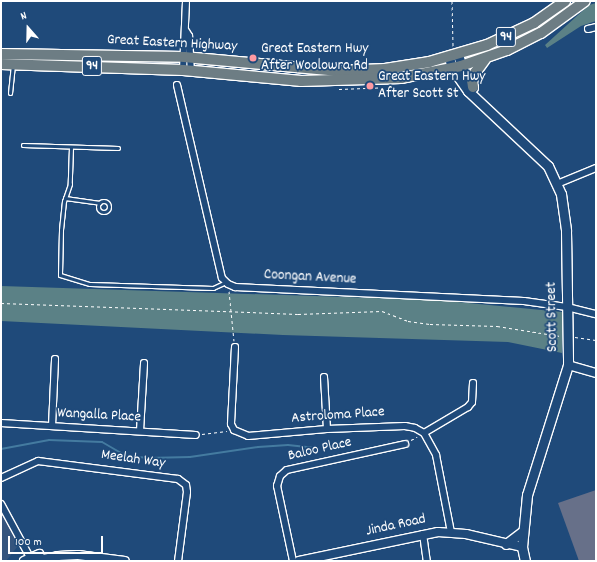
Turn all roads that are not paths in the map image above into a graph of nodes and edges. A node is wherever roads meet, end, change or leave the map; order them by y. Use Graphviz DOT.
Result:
graph roads {
  1 [pos="186,1"];
  2 [pos="566,1"];
  3 [pos="585,1"];
  4 [pos="596,27"];
  5 [pos="588,29"];
  6 [pos="1,54"];
  7 [pos="14,54"];
  8 [pos="453,55"];
  9 [pos="187,58"];
  10 [pos="485,59"];
  11 [pos="1,64"];
  12 [pos="13,65"];
  13 [pos="457,67"];
  14 [pos="187,70"];
  15 [pos="177,86"];
  16 [pos="473,87"];
  17 [pos="10,93"];
  18 [pos="478,98"];
  19 [pos="23,145"];
  20 [pos="71,147"];
  21 [pos="118,148"];
  22 [pos="596,168"];
  23 [pos="557,184"];
  24 [pos="65,198"];
  25 [pos="100,203"];
  26 [pos="227,283"];
  27 [pos="567,307"];
  28 [pos="596,314"];
  29 [pos="235,346"];
  30 [pos="54,359"];
  31 [pos="144,363"];
  32 [pos="568,365"];
  33 [pos="596,373"];
  34 [pos="324,377"];
  35 [pos="473,383"];
  36 [pos="1,423"];
  37 [pos="52,426"];
  38 [pos="327,429"];
  39 [pos="140,431"];
  40 [pos="424,433"];
  41 [pos="196,435"];
  42 [pos="405,444"];
  43 [pos="1,478"];
  44 [pos="1,504"];
  45 [pos="523,531"];
  46 [pos="451,532"];
  47 [pos="423,534"];
  48 [pos="502,543"];
  49 [pos="522,549"];
  50 [pos="329,558"];
  51 [pos="29,560"];
  52 [pos="106,560"];
  53 [pos="125,561"];
  54 [pos="178,561"];
  55 [pos="293,561"];
  56 [pos="299,561"];
  57 [pos="427,561"];
  58 [pos="525,561"];
  1 -- 9 [label="street"];
  2 -- 8 [label="highway, Great Eastern Highway / 94"];
  3 -- 10 [label="highway, Great Eastern Highway / 94"];
  4 -- 5 [label="street"];
  6 -- 7 [label="highway, Great Eastern Highway / 94"];
  7 -- 9 [label="highway, Great Eastern Highway / 94"];
  7 -- 12 [label="lane"];
  8 -- 9 [label="highway, Great Eastern Highway / 94"];
  8 -- 13 [label="main road, Scott Street"];
  9 -- 14 [label="street"];
  10 -- 13 [label="highway, Great Eastern Highway / 94"];
  10 -- 16 [label="highway"];
  11 -- 12 [label="highway, Great Eastern Highway / 94"];
  12 -- 14 [label="highway, Great Eastern Highway / 94"];
  12 -- 17 [label="lane"];
  13 -- 14 [label="highway, Great Eastern Highway / 94"];
  13 -- 16 [label="main road, Scott Street"];
  13 -- 18 [label="main road, Scott Street"];
  15 -- 26 [label="street"];
  16 -- 18 [label="main road, Scott Street"];
  18 -- 23 [label="main road, Scott Street"];
  19 -- 20 [label="lane"];
  20 -- 21 [label="lane"];
  20 -- 24 [label="lane"];
  22 -- 23 [label="street"];
  23 -- 27 [label="main road, Scott Street"];
  24 -- 25 [label="lane"];
  24 -- 26 [label="lane"];
  26 -- 27 [label="street, Coongan Avenue"];
  27 -- 28 [label="street, Coongan Avenue"];
  27 -- 32 [label="main road, Scott Street"];
  29 -- 38 [label="street, Astroloma Place"];
  30 -- 37 [label="street"];
  31 -- 39 [label="street"];
  32 -- 33 [label="street"];
  32 -- 45 [label="main road, Scott Street"];
  34 -- 38 [label="street"];
  35 -- 40 [label="street"];
  36 -- 37 [label="street, Wangalla Place"];
  37 -- 39 [label="street, Wangalla Place"];
  38 -- 40 [label="street, Astroloma Place"];
  39 -- 41 [label="street, Wangalla Place"];
  40 -- 46 [label="street"];
  42 -- 55 [label="street, Baloo Place"];
  43 -- 54 [label="street, Meelah Way"];
  44 -- 51 [label="street"];
  45 -- 48 [label="main road"];
  45 -- 49 [label="main road, Scott Street"];
  46 -- 47 [label="street, Jinda Road"];
  46 -- 48 [label="street, Jinda Road"];
  47 -- 50 [label="street, Jinda Road"];
  47 -- 57 [label="street"];
  48 -- 49 [label="street, Jinda Road"];
  49 -- 58 [label="main road, Scott Street"];
  50 -- 56 [label="street, Jinda Road"];
  51 -- 52 [label="street"];
  52 -- 53 [label="street"];
}
